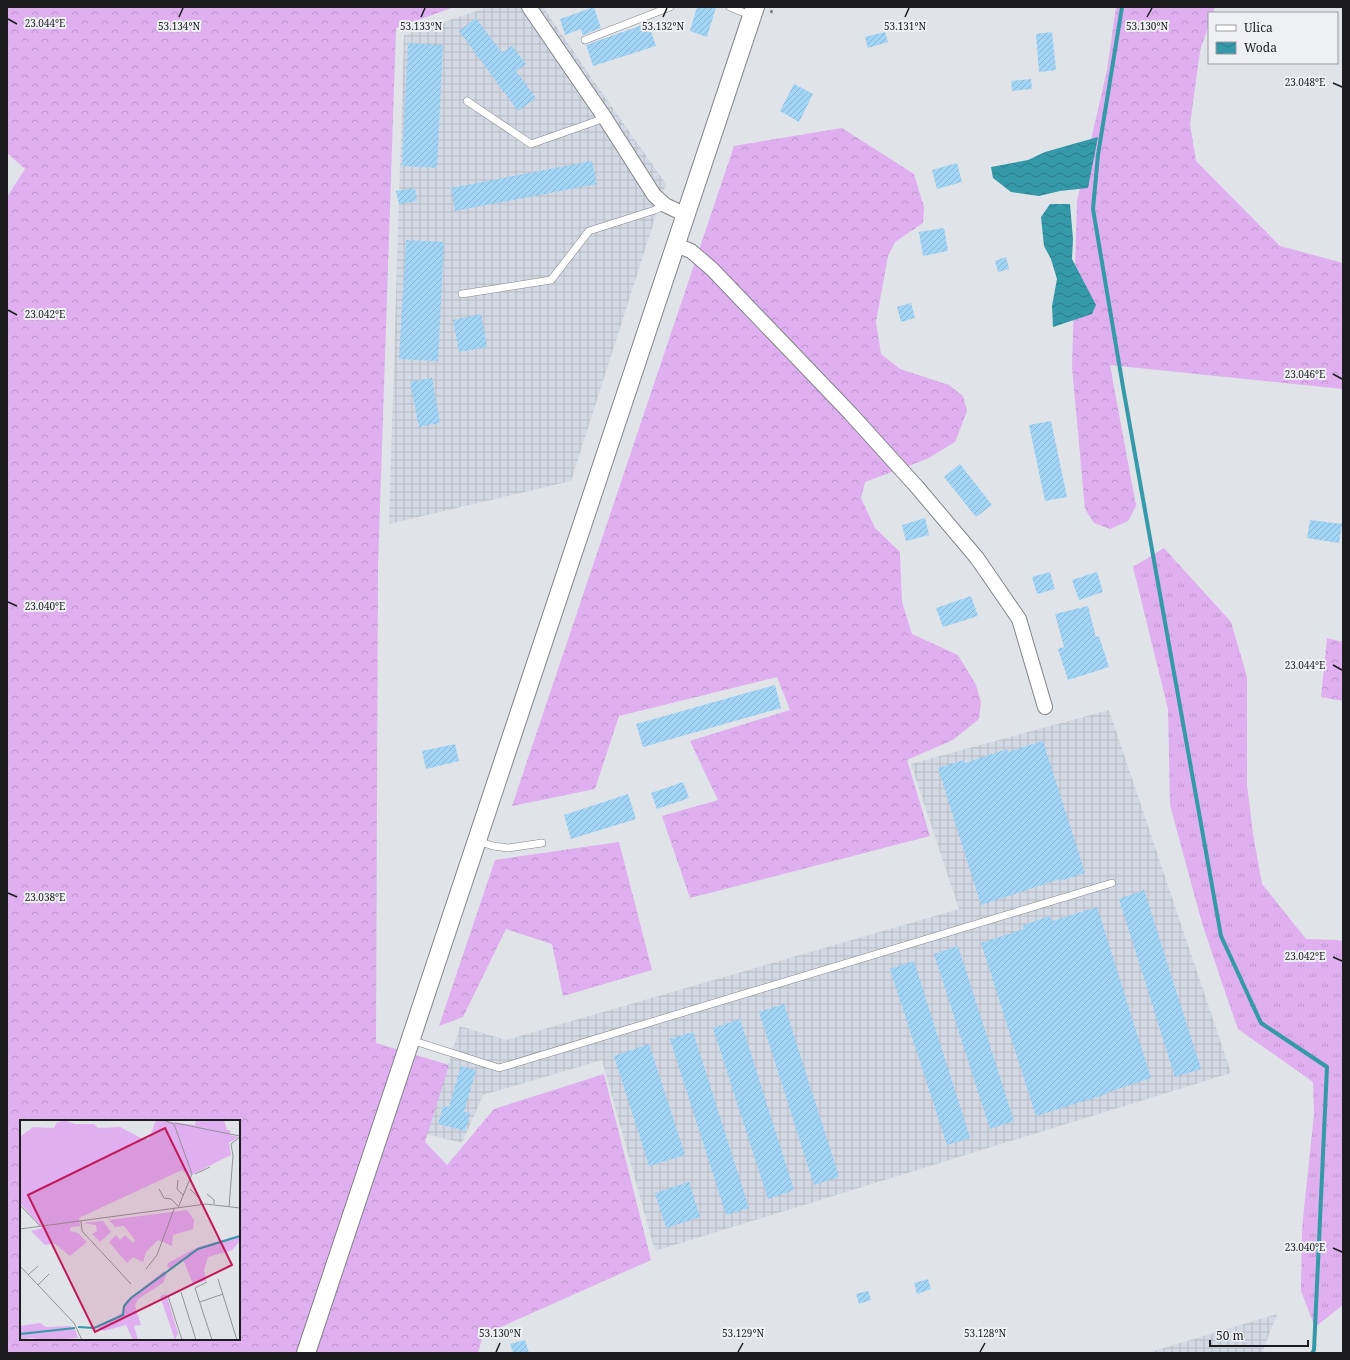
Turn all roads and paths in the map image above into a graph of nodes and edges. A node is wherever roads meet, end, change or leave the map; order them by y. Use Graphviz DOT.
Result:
graph roads {
  1 [pos="529,7"];
  2 [pos="670,7"];
  3 [pos="730,7"];
  4 [pos="754,12"];
  5 [pos="585,40"];
  6 [pos="467,101"];
  7 [pos="606,118"];
  8 [pos="665,205"];
  9 [pos="686,215"];
  10 [pos="676,245"];
  11 [pos="462,294"];
  12 [pos="1045,707"];
  13 [pos="478,841"];
  14 [pos="542,844"];
  15 [pos="1112,883"];
  16 [pos="411,1040"];
  17 [pos="306,1353"];
  1 -- 7 [label="street"];
  2 -- 5 [label="lane"];
  3 -- 4 [label="lane"];
  4 -- 9 [label="street"];
  6 -- 7 [label="lane"];
  7 -- 8 [label="street"];
  8 -- 9 [label="street"];
  8 -- 11 [label="lane"];
  9 -- 10 [label="street"];
  10 -- 12 [label="street"];
  10 -- 13 [label="street"];
  13 -- 14 [label="lane"];
  13 -- 16 [label="street"];
  15 -- 16 [label="lane"];
  16 -- 17 [label="street"];
}
